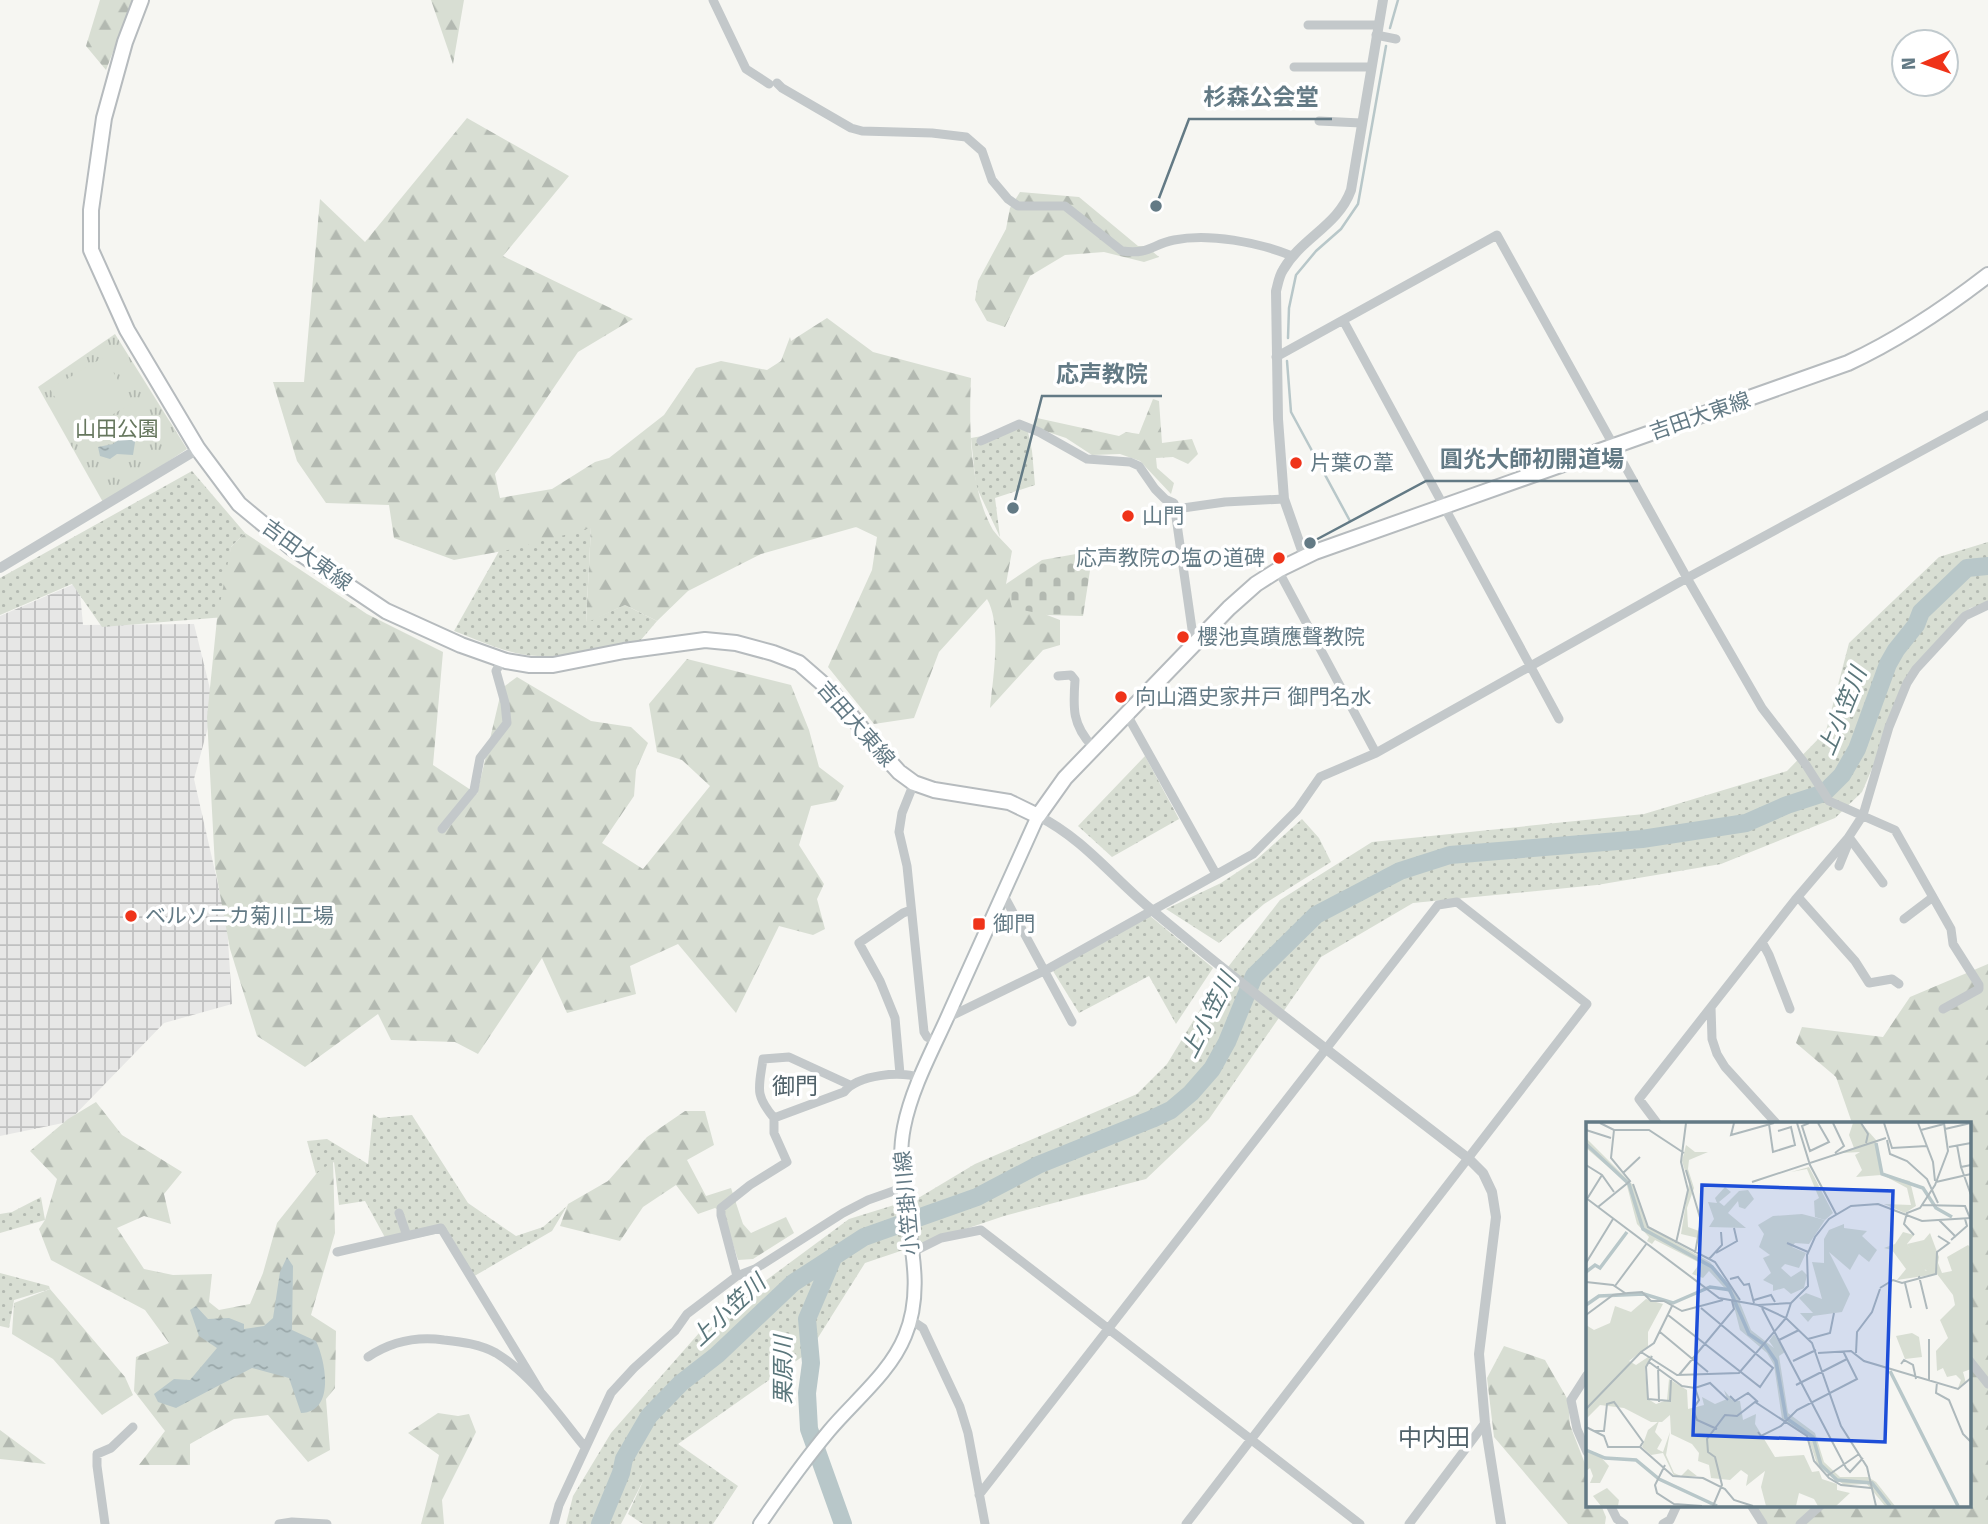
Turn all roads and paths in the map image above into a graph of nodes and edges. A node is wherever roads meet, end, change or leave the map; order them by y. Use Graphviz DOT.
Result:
graph roads {
  1 [pos="141,0"];
  2 [pos="713,0"];
  3 [pos="1383,0"];
  4 [pos="1308,25"];
  5 [pos="1376,30"];
  6 [pos="1396,39"];
  7 [pos="1294,67"];
  8 [pos="1371,68"];
  9 [pos="1319,121"];
  10 [pos="1361,122"];
  11 [pos="1292,256"];
  12 [pos="1988,275"];
  13 [pos="1343,320"];
  14 [pos="1276,357"];
  15 [pos="1988,415"];
  16 [pos="981,441"];
  17 [pos="1614,446"];
  18 [pos="198,449"];
  19 [pos="1284,499"];
  20 [pos="1444,507"];
  21 [pos="1176,509"];
  22 [pos="1304,556"];
  23 [pos="0,568"];
  24 [pos="1278,570"];
  25 [pos="1686,578"];
  26 [pos="1988,605"];
  27 [pos="1198,639"];
  28 [pos="502,660"];
  29 [pos="1532,665"];
  30 [pos="1058,676"];
  31 [pos="1126,713"];
  32 [pos="1559,719"];
  33 [pos="1093,747"];
  34 [pos="1376,752"];
  35 [pos="914,783"];
  36 [pos="1863,815"];
  37 [pos="1038,816"];
  38 [pos="442,830"];
  39 [pos="1849,839"];
  40 [pos="1839,866"];
  41 [pos="1216,874"];
  42 [pos="1883,883"];
  43 [pos="1003,894"];
  44 [pos="1798,897"];
  45 [pos="1933,897"];
  46 [pos="911,910"];
  47 [pos="1152,910"];
  48 [pos="1904,919"];
  49 [pos="1762,942"];
  50 [pos="1046,970"];
  51 [pos="1899,984"];
  52 [pos="1711,1007"];
  53 [pos="1790,1009"];
  54 [pos="1942,1009"];
  55 [pos="947,1018"];
  56 [pos="1072,1022"];
  57 [pos="937,1042"];
  58 [pos="1327,1049"];
  59 [pos="900,1074"];
  60 [pos="921,1079"];
  61 [pos="850,1085"];
  62 [pos="774,1118"];
  63 [pos="1656,1122"];
  64 [pos="1775,1122"];
  65 [pos="1469,1159"];
  66 [pos="902,1192"];
  67 [pos="399,1213"];
  68 [pos="407,1236"];
  69 [pos="911,1249"];
  70 [pos="337,1252"];
  71 [pos="737,1276"];
  72 [pos="911,1321"];
  73 [pos="1108,1329"];
  74 [pos="368,1357"];
  75 [pos="1970,1361"];
  76 [pos="1586,1377"];
  77 [pos="1988,1384"];
  78 [pos="540,1391"];
  79 [pos="1485,1423"];
  80 [pos="133,1427"];
  81 [pos="1251,1440"];
  82 [pos="584,1446"];
  83 [pos="1586,1450"];
  84 [pos="979,1495"];
  85 [pos="1610,1506"];
  86 [pos="1677,1506"];
  87 [pos="1752,1506"];
  88 [pos="1820,1506"];
  89 [pos="1618,1523"];
  90 [pos="105,1524"];
  91 [pos="279,1524"];
  92 [pos="327,1524"];
  93 [pos="554,1524"];
  94 [pos="760,1524"];
  95 [pos="985,1524"];
  96 [pos="1186,1524"];
  97 [pos="1360,1524"];
  98 [pos="1409,1524"];
  99 [pos="1501,1524"];
  100 [pos="1663,1524"];
  101 [pos="1763,1524"];
  102 [pos="1800,1524"];
  1 -- 18 [label="main road, 吉田大東線"];
  2 -- 11 [label="street"];
  3 -- 5 [label="street"];
  4 -- 5 [label="street"];
  5 -- 6 [label="street"];
  5 -- 8 [label="street"];
  7 -- 8 [label="street"];
  8 -- 10 [label="street"];
  9 -- 10 [label="street"];
  10 -- 11 [label="street"];
  11 -- 14 [label="street"];
  12 -- 17 [label="main road, 吉田大東線"];
  13 -- 14 [label="street"];
  13 -- 17 [label="street"];
  13 -- 20 [label="street"];
  14 -- 19 [label="street"];
  15 -- 25 [label="street"];
  16 -- 21 [label="street"];
  17 -- 20 [label="main road, 吉田大東線"];
  17 -- 25 [label="street"];
  18 -- 23 [label="street"];
  18 -- 28 [label="main road, 吉田大東線"];
  19 -- 21 [label="street"];
  19 -- 22 [label="street"];
  20 -- 22 [label="main road, 吉田大東線"];
  20 -- 29 [label="street"];
  21 -- 27 [label="street"];
  22 -- 24 [label="main road, 吉田大東線"];
  24 -- 27 [label="main road, 吉田大東線"];
  24 -- 34 [label="street"];
  25 -- 29 [label="street"];
  25 -- 36 [label="street"];
  26 -- 36 [label="street"];
  27 -- 31 [label="main road, 吉田大東線"];
  28 -- 35 [label="main road, 吉田大東線"];
  28 -- 38 [label="street"];
  29 -- 32 [label="street"];
  29 -- 34 [label="street"];
  30 -- 33 [label="street"];
  31 -- 33 [label="main road, 吉田大東線"];
  31 -- 41 [label="street"];
  33 -- 37 [label="main road, 吉田大東線"];
  34 -- 41 [label="street"];
  35 -- 37 [label="main road, 吉田大東線"];
  35 -- 46 [label="street"];
  36 -- 39 [label="street"];
  36 -- 45 [label="street"];
  37 -- 43 [label="main road, 小笠掛川線"];
  37 -- 47 [label="street"];
  39 -- 40 [label="street"];
  39 -- 42 [label="street"];
  39 -- 44 [label="street"];
  41 -- 47 [label="street"];
  43 -- 50 [label="street"];
  43 -- 55 [label="main road, 小笠掛川線"];
  44 -- 49 [label="street"];
  44 -- 51 [label="street"];
  45 -- 48 [label="street"];
  45 -- 54 [label="street"];
  46 -- 57 [label="street"];
  46 -- 59 [label="street"];
  47 -- 50 [label="street"];
  47 -- 58 [label="street"];
  49 -- 52 [label="street"];
  49 -- 53 [label="street"];
  50 -- 55 [label="street"];
  50 -- 56 [label="street"];
  52 -- 63 [label="street"];
  52 -- 64 [label="street"];
  55 -- 57 [label="main road, 小笠掛川線"];
  57 -- 60 [label="main road, 小笠掛川線"];
  58 -- 65 [label="street"];
  58 -- 65 [label="street"];
  58 -- 73 [label="street"];
  59 -- 60 [label="street"];
  59 -- 61 [label="street"];
  60 -- 66 [label="main road, 小笠掛川線"];
  61 -- 62 [label="street"];
  61 -- 62 [label="street"];
  62 -- 71 [label="street"];
  65 -- 79 [label="street"];
  65 -- 81 [label="street"];
  66 -- 69 [label="main road, 小笠掛川線"];
  66 -- 71 [label="street"];
  67 -- 68 [label="street"];
  68 -- 70 [label="street"];
  68 -- 78 [label="street"];
  69 -- 72 [label="main road, 小笠掛川線"];
  69 -- 73 [label="street"];
  71 -- 82 [label="street"];
  72 -- 84 [label="street"];
  72 -- 94 [label="main road, 小笠掛川線"];
  73 -- 81 [label="street"];
  73 -- 84 [label="street"];
  74 -- 78 [label="street"];
  75 -- 77 [label="street"];
  76 -- 83 [label="street"];
  78 -- 82 [label="street"];
  79 -- 98 [label="street"];
  79 -- 99 [label="street"];
  80 -- 90 [label="street"];
  81 -- 96 [label="street"];
  81 -- 97 [label="street"];
  82 -- 93 [label="street"];
  84 -- 95 [label="street"];
  85 -- 89 [label="street"];
  86 -- 100 [label="street"];
  87 -- 101 [label="street"];
  88 -- 102 [label="street"];
  91 -- 92 [label="street"];
}
